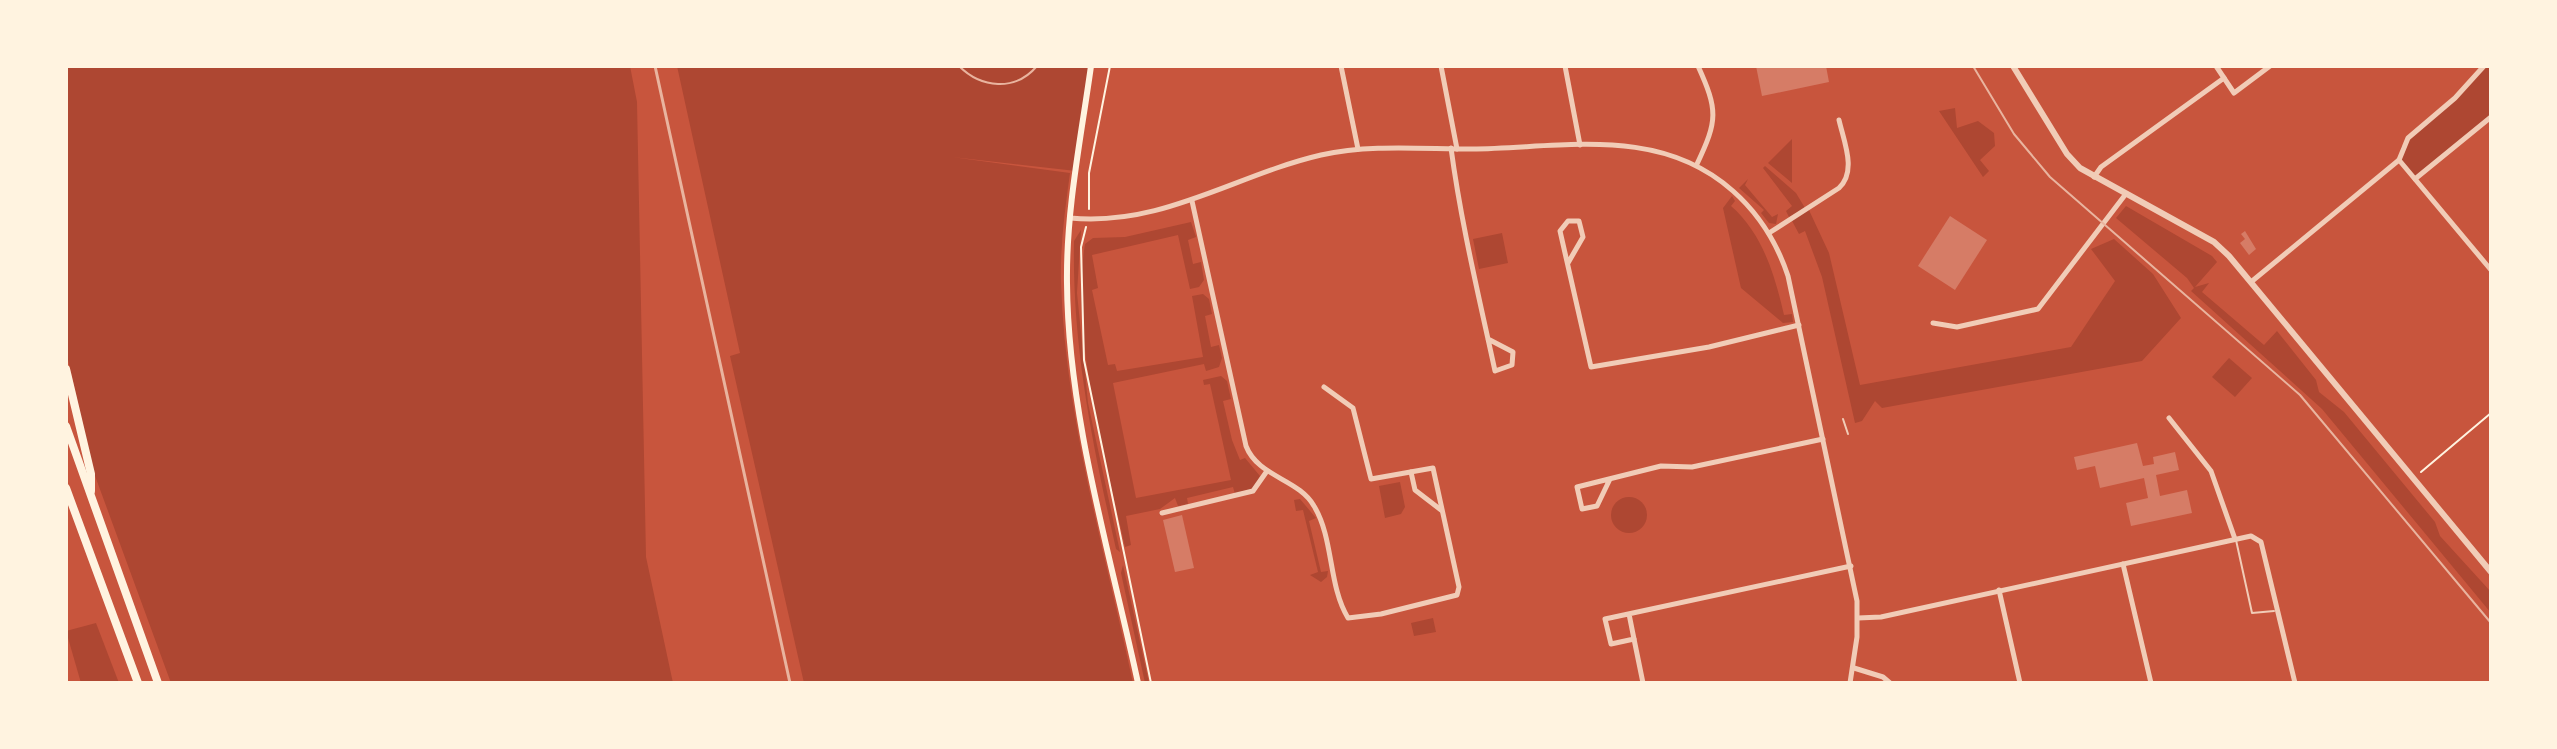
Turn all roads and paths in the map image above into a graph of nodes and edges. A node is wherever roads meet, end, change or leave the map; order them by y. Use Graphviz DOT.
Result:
graph roads {
  1 [pos="1091,66"];
  2 [pos="1110,66"];
  3 [pos="1341,66"];
  4 [pos="1441,66"];
  5 [pos="1565,66"];
  6 [pos="1698,66"];
  7 [pos="2013,66"];
  8 [pos="2216,66"];
  9 [pos="2270,66"];
  10 [pos="2484,66"];
  11 [pos="2224,78"];
  12 [pos="2491,117"];
  13 [pos="1839,120"];
  14 [pos="1580,145"];
  15 [pos="1454,148"];
  16 [pos="1358,149"];
  17 [pos="2399,160"];
  18 [pos="1697,164"];
  19 [pos="2094,177"];
  20 [pos="2415,179"];
  21 [pos="2125,195"];
  22 [pos="1192,201"];
  23 [pos="1070,218"];
  24 [pos="1087,219"];
  25 [pos="1769,233"];
  26 [pos="1568,263"];
  27 [pos="2491,270"];
  28 [pos="2251,282"];
  29 [pos="1933,323"];
  30 [pos="1799,325"];
  31 [pos="1488,339"];
  32 [pos="66,369"];
  33 [pos="1324,387"];
  34 [pos="2491,413"];
  35 [pos="2169,418"];
  36 [pos="1843,419"];
  37 [pos="66,426"];
  38 [pos="1848,434"];
  39 [pos="1823,439"];
  40 [pos="1267,471"];
  41 [pos="1411,472"];
  42 [pos="2414,478"];
  43 [pos="1610,479"];
  44 [pos="66,488"];
  45 [pos="91,499"];
  46 [pos="1443,511"];
  47 [pos="1162,513"];
  48 [pos="2235,539"];
  49 [pos="2123,564"];
  50 [pos="1851,566"];
  51 [pos="2491,572"];
  52 [pos="1999,590"];
  53 [pos="2277,611"];
  54 [pos="1629,614"];
  55 [pos="1858,618"];
  56 [pos="1634,639"];
  57 [pos="1854,668"];
  58 [pos="138,683"];
  59 [pos="158,683"];
  60 [pos="1138,683"];
  61 [pos="1151,683"];
  62 [pos="1643,683"];
  63 [pos="1850,683"];
  64 [pos="1890,683"];
  65 [pos="2020,683"];
  66 [pos="2151,683"];
  67 [pos="2295,683"];
  1 -- 23 [label="main road"];
  2 -- 24 [label="path"];
  3 -- 16 [label="street"];
  4 -- 15 [label="street"];
  5 -- 14 [label="street"];
  6 -- 18 [label="street"];
  7 -- 19 [label="street"];
  8 -- 11 [label="street"];
  9 -- 11 [label="street"];
  10 -- 17 [label="street"];
  11 -- 19 [label="street"];
  12 -- 20 [label="street"];
  13 -- 25 [label="street"];
  14 -- 15 [label="street"];
  14 -- 18 [label="street"];
  15 -- 16 [label="street"];
  15 -- 31 [label="street"];
  16 -- 22 [label="street"];
  17 -- 20 [label="street"];
  17 -- 28 [label="street"];
  18 -- 25 [label="street"];
  19 -- 21 [label="street"];
  20 -- 27 [label="street"];
  21 -- 28 [label="street"];
  21 -- 29 [label="street"];
  22 -- 24 [label="street"];
  22 -- 40 [label="street"];
  23 -- 24 [label="street"];
  23 -- 60 [label="main road"];
  24 -- 61 [label="path"];
  25 -- 30 [label="street"];
  26 -- 26 [label="street"];
  26 -- 30 [label="street"];
  28 -- 42 [label="street"];
  30 -- 39 [label="street"];
  31 -- 31 [label="street"];
  32 -- 45 [label="highway"];
  33 -- 41 [label="street"];
  34 -- 42 [label="path"];
  35 -- 48 [label="street"];
  36 -- 38 [label="lane"];
  37 -- 45 [label="highway"];
  39 -- 43 [label="street"];
  39 -- 50 [label="street"];
  40 -- 46 [label="street"];
  40 -- 47 [label="street"];
  41 -- 46 [label="street"];
  41 -- 46 [label="street"];
  42 -- 51 [label="street"];
  43 -- 43 [label="street"];
  44 -- 58 [label="highway"];
  45 -- 59 [label="highway"];
  48 -- 49 [label="street"];
  48 -- 53 [label="street"];
  48 -- 53 [label="lane"];
  49 -- 52 [label="street"];
  49 -- 66 [label="street"];
  50 -- 54 [label="street"];
  50 -- 55 [label="street"];
  52 -- 55 [label="street"];
  52 -- 65 [label="street"];
  53 -- 67 [label="street"];
  54 -- 56 [label="street"];
  54 -- 56 [label="street"];
  55 -- 57 [label="street"];
  56 -- 62 [label="street"];
  57 -- 63 [label="street"];
  57 -- 64 [label="street"];
}
